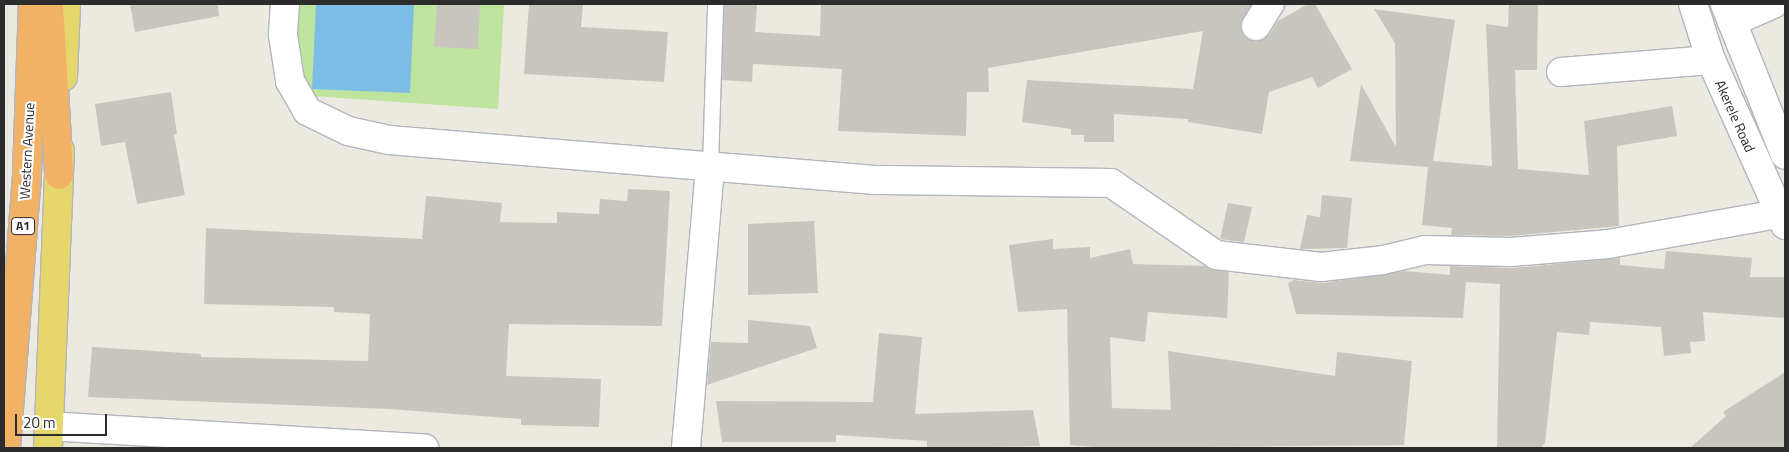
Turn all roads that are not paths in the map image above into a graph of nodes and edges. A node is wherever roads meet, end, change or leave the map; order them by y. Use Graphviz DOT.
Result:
graph roads {
  1 [pos="49,4"];
  2 [pos="285,4"];
  3 [pos="715,4"];
  4 [pos="1270,4"];
  5 [pos="1693,4"];
  6 [pos="1773,4"];
  7 [pos="1728,13"];
  8 [pos="1256,26"];
  9 [pos="1711,60"];
  10 [pos="1561,72"];
  11 [pos="1785,155"];
  12 [pos="710,166"];
  13 [pos="59,175"];
  14 [pos="1782,220"];
  15 [pos="48,437"];
  16 [pos="6,448"];
  17 [pos="424,448"];
  18 [pos="686,448"];
  1 -- 13 [label="highway"];
  1 -- 16 [label="highway, Western Avenue / A1"];
  2 -- 12 [label="street"];
  3 -- 12 [label="lane"];
  4 -- 8 [label="street"];
  5 -- 9 [label="street, Akerele Road"];
  6 -- 7 [label="street"];
  7 -- 11 [label="street"];
  9 -- 10 [label="street"];
  9 -- 14 [label="street, Akerele Road"];
  12 -- 14 [label="street"];
  12 -- 18 [label="street"];
  13 -- 15 [label="main road"];
  15 -- 17 [label="street"];
}
